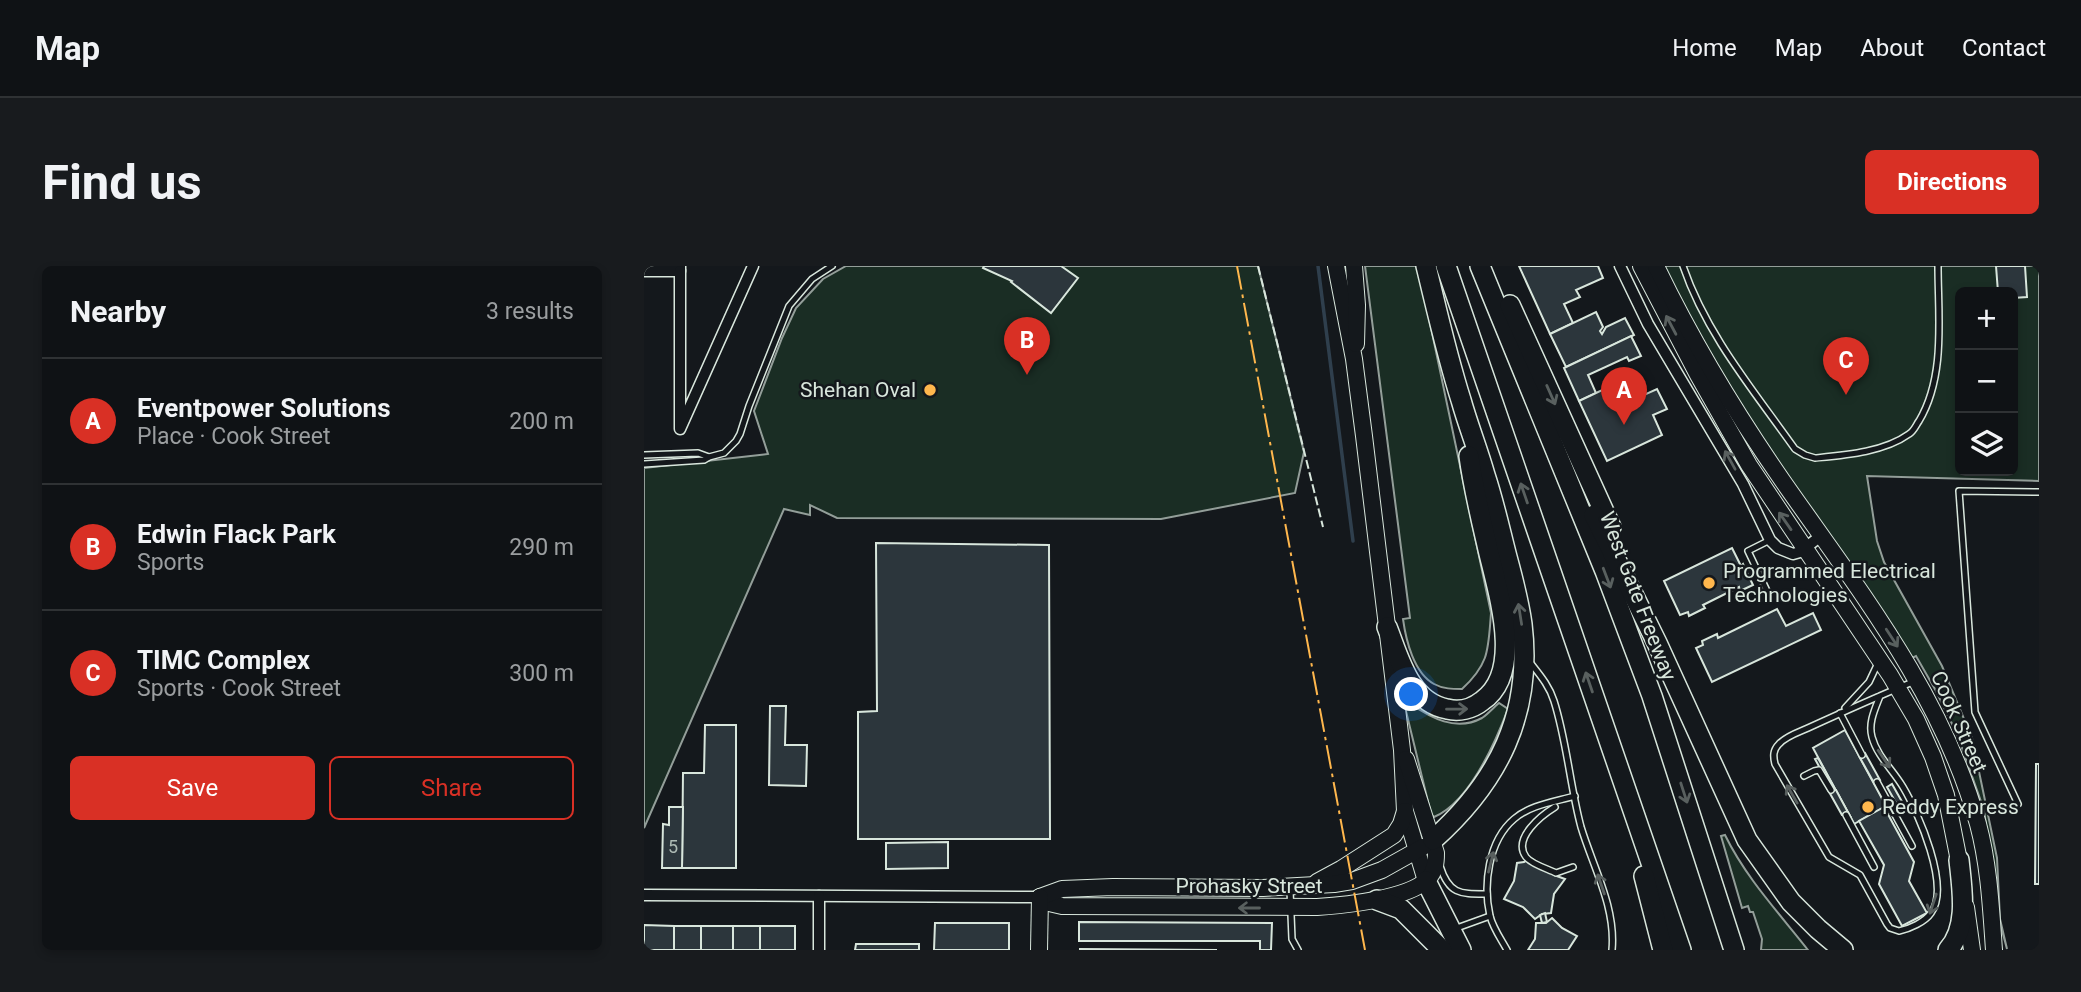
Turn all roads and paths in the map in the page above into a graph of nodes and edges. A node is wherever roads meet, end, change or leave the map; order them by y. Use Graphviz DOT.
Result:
graph roads {
  1 [pos="743,266"];
  2 [pos="753,266"];
  3 [pos="832,266"];
  4 [pos="1336,266"];
  5 [pos="1354,266"];
  6 [pos="1426,266"];
  7 [pos="1446,266"];
  8 [pos="1480,266"];
  9 [pos="1493,266"];
  10 [pos="1620,266"];
  11 [pos="1640,266"];
  12 [pos="1656,266"];
  13 [pos="1683,266"];
  14 [pos="1938,266"];
  15 [pos="680,268"];
  16 [pos="644,271"];
  17 [pos="743,290"];
  18 [pos="1353,359"];
  19 [pos="1674,368"];
  20 [pos="1698,374"];
  21 [pos="1460,398"];
  22 [pos="1546,424"];
  23 [pos="644,455"];
  24 [pos="709,457"];
  25 [pos="644,464"];
  26 [pos="2039,492"];
  27 [pos="1822,535"];
  28 [pos="1770,540"];
  29 [pos="1804,548"];
  30 [pos="1768,593"];
  31 [pos="1387,627"];
  32 [pos="1524,655"];
  33 [pos="1879,658"];
  34 [pos="1918,680"];
  35 [pos="1898,688"];
  36 [pos="1880,696"];
  37 [pos="1840,713"];
  38 [pos="1611,747"];
  39 [pos="1706,748"];
  40 [pos="1402,750"];
  41 [pos="1862,755"];
  42 [pos="1804,776"];
  43 [pos="1877,782"];
  44 [pos="1831,790"];
  45 [pos="1575,796"];
  46 [pos="2018,804"];
  47 [pos="1555,807"];
  48 [pos="1405,811"];
  49 [pos="1846,816"];
  50 [pos="1912,846"];
  51 [pos="1434,847"];
  52 [pos="1416,852"];
  53 [pos="1959,860"];
  54 [pos="1573,867"];
  55 [pos="1874,867"];
  56 [pos="1426,881"];
  57 [pos="1290,887"];
  58 [pos="1309,887"];
  59 [pos="1487,894"];
  60 [pos="644,895"];
  61 [pos="819,896"];
  62 [pos="1040,897"];
  63 [pos="1377,900"];
  64 [pos="1290,907"];
  65 [pos="1490,916"];
  66 [pos="1450,930"];
  67 [pos="819,950"];
  68 [pos="1039,950"];
  69 [pos="1298,950"];
  70 [pos="1442,950"];
  71 [pos="1461,950"];
  72 [pos="1507,950"];
  73 [pos="1612,950"];
  74 [pos="1663,950"];
  75 [pos="1682,950"];
  76 [pos="1734,950"];
  77 [pos="1843,950"];
  78 [pos="1948,950"];
  79 [pos="1972,950"];
  80 [pos="1994,950"];
  1 -- 17 [label="street"];
  2 -- 17 [label="street"];
  3 -- 24 [label="lane"];
  4 -- 18 [label="main road"];
  5 -- 18 [label="main road"];
  6 -- 21 [label="highway"];
  38 -- 7 [label="highway, one-way"];
  8 -- 22 [label="highway, West Gate Freeway"];
  9 -- 39 [label="highway, one-way"];
  10 -- 19 [label="street"];
  20 -- 11 [label="main road, Cook Street, one-way"];
  12 -- 27 [label="main road, Cook Street"];
  13 -- 14 [label="lane"];
  15 -- 16 [label="street"];
  15 -- 17 [label="street"];
  18 -- 31 [label="main road"];
  19 -- 20 [label="street"];
  28 -- 19 [label="street, one-way"];
  29 -- 20 [label="main road, Cook Street, one-way"];
  31 -- 21 [label="highway, one-way"];
  32 -- 21 [label="highway, one-way"];
  22 -- 39 [label="highway"];
  22 -- 76 [label="highway, West Gate Freeway, one-way"];
  23 -- 24 [label="lane"];
  24 -- 25 [label="lane"];
  26 -- 46 [label="lane"];
  27 -- 29 [label="street"];
  27 -- 34 [label="main road, Cook Street, one-way"];
  28 -- 29 [label="street"];
  28 -- 30 [label="lane"];
  29 -- 33 [label="main road, Cook Street"];
  31 -- 40 [label="main road"];
  32 -- 45 [label="lane"];
  32 -- 51 [label="highway"];
  33 -- 35 [label="main road, Cook Street"];
  33 -- 37 [label="lane"];
  34 -- 35 [label="lane"];
  34 -- 80 [label="main road, Cook Street"];
  35 -- 36 [label="lane"];
  35 -- 53 [label="main road, Cook Street"];
  36 -- 37 [label="lane"];
  36 -- 37 [label="lane, one-way"];
  37 -- 41 [label="lane"];
  38 -- 74 [label="highway"];
  38 -- 75 [label="highway"];
  39 -- 77 [label="highway"];
  40 -- 48 [label="main road"];
  40 -- 51 [label="main road"];
  42 -- 44 [label="lane"];
  43 -- 50 [label="lane"];
  59 -- 45 [label="lane, one-way"];
  73 -- 45 [label="lane, one-way"];
  47 -- 54 [label="lane"];
  48 -- 52 [label="main road"];
  48 -- 58 [label="main road"];
  49 -- 55 [label="lane"];
  51 -- 52 [label="main road, Prohasky Street"];
  51 -- 56 [label="main road"];
  51 -- 59 [label="lane"];
  52 -- 56 [label="main road"];
  52 -- 58 [label="main road, Prohasky Street"];
  53 -- 78 [label="highway"];
  53 -- 79 [label="main road, Cook Street"];
  56 -- 63 [label="main road, Prohasky Street"];
  56 -- 66 [label="highway"];
  57 -- 58 [label="main road, Prohasky Street"];
  57 -- 62 [label="main road, Prohasky Street"];
  57 -- 64 [label="lane"];
  59 -- 65 [label="lane"];
  60 -- 61 [label="street, Prohasky Street"];
  61 -- 62 [label="street, Prohasky Street"];
  61 -- 67 [label="street"];
  64 -- 62 [label="main road, Prohasky Street, one-way"];
  62 -- 68 [label="main road"];
  63 -- 64 [label="main road, Prohasky Street"];
  63 -- 70 [label="highway"];
  64 -- 69 [label="lane"];
  65 -- 66 [label="lane"];
  65 -- 72 [label="lane"];
  66 -- 71 [label="highway"];
}
